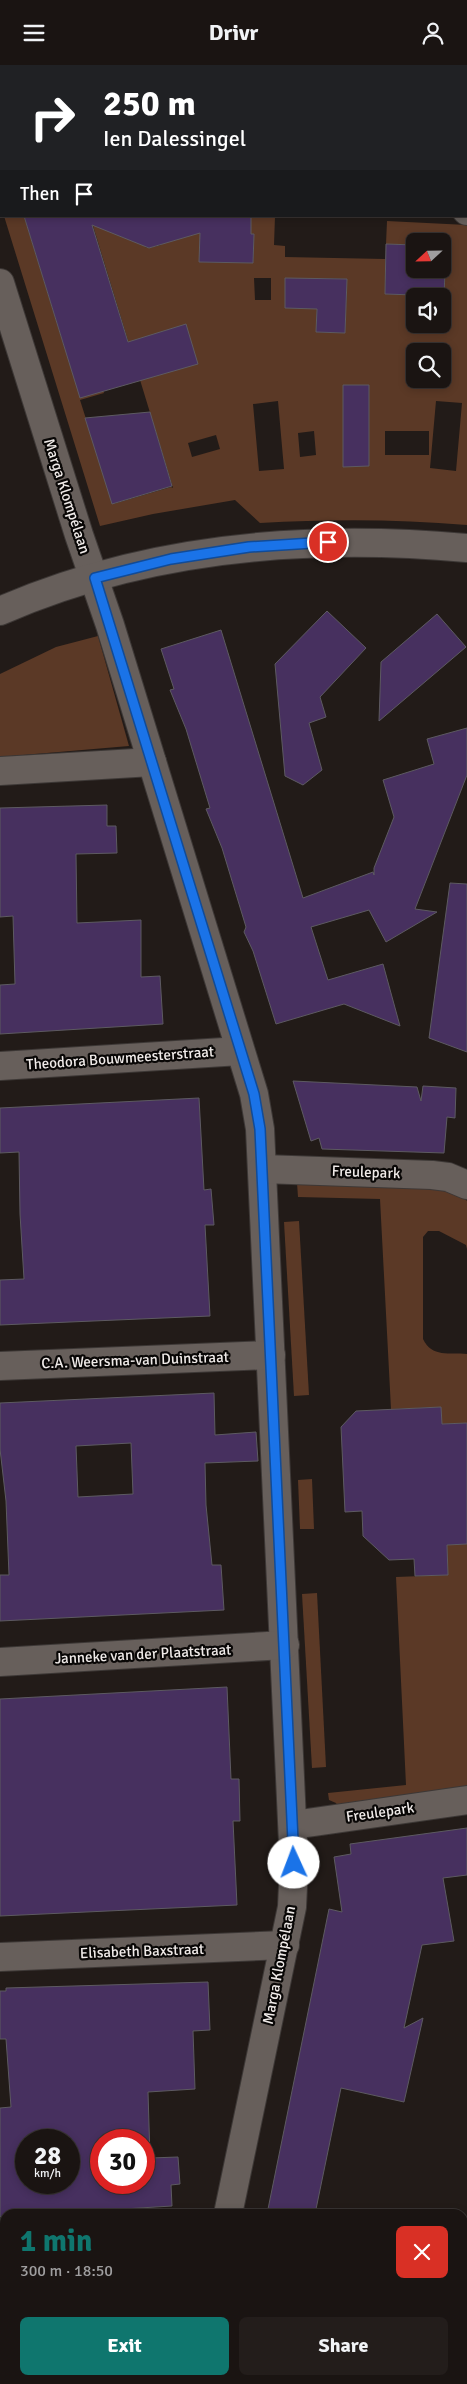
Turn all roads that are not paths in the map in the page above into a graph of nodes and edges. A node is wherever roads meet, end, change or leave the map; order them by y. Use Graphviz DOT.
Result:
graph roads {
  1 [pos="0,283"];
  2 [pos="467,548"];
  3 [pos="95,578"];
  4 [pos="0,611"];
  5 [pos="152,762"];
  6 [pos="0,771"];
  7 [pos="240,1051"];
  8 [pos="0,1066"];
  9 [pos="263,1169"];
  10 [pos="467,1185"];
  11 [pos="271,1355"];
  12 [pos="0,1366"];
  13 [pos="285,1645"];
  14 [pos="0,1662"];
  15 [pos="467,1800"];
  16 [pos="293,1825"];
  17 [pos="285,1945"];
  18 [pos="0,1957"];
  19 [pos="229,2209"];
  1 -- 3 [label="street, Marga Klompélaan"];
  2 -- 3 [label="street"];
  3 -- 4 [label="street"];
  3 -- 5 [label="street, Marga Klompélaan"];
  5 -- 6 [label="street"];
  5 -- 7 [label="street, Marga Klompélaan"];
  7 -- 8 [label="street, Theodora Bouwmeesterstraat"];
  7 -- 9 [label="street, Marga Klompélaan"];
  9 -- 10 [label="street, Freulepark"];
  9 -- 11 [label="street, Marga Klompélaan"];
  11 -- 12 [label="street, C.A. Weersma-van Duinstraat"];
  11 -- 13 [label="street, Marga Klompélaan"];
  13 -- 14 [label="street, Janneke van der Plaatstraat"];
  13 -- 16 [label="street, Marga Klompélaan"];
  15 -- 16 [label="street, Freulepark"];
  16 -- 17 [label="street, Marga Klompélaan"];
  17 -- 18 [label="street, Elisabeth Baxstraat"];
  17 -- 19 [label="street, Marga Klompélaan"];
}
